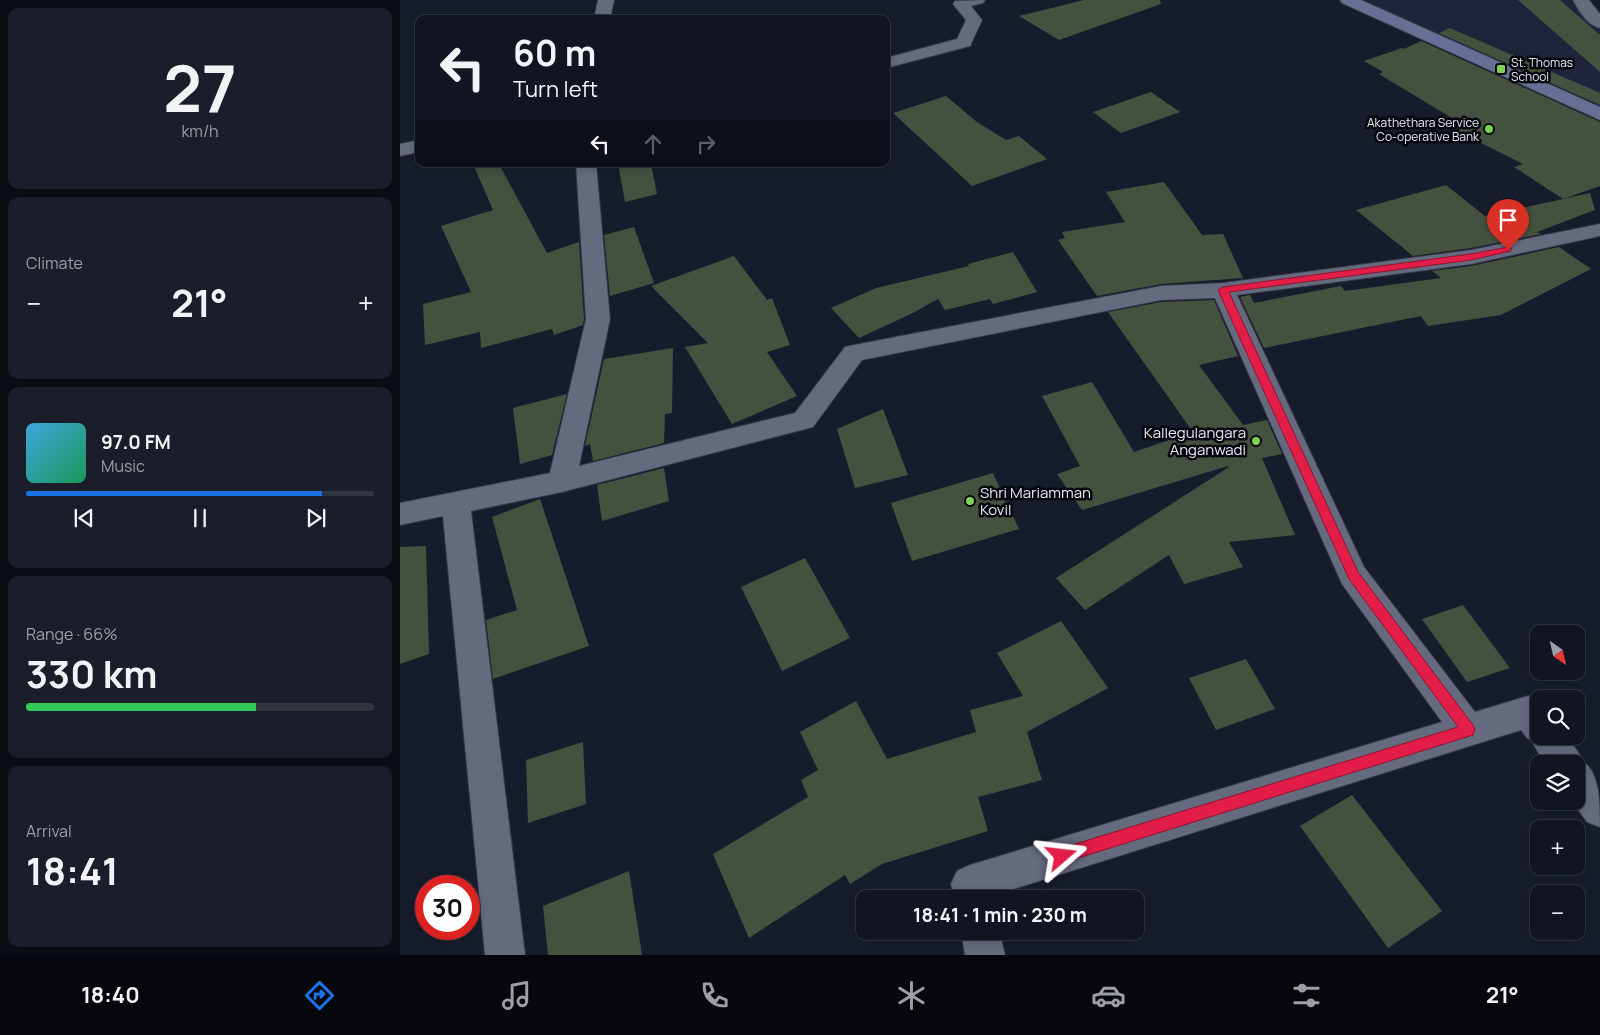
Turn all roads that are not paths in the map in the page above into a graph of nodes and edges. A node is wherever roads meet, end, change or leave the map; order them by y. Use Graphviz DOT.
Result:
graph roads {
  1 [pos="606,0"];
  2 [pos="977,0"];
  3 [pos="1348,0"];
  4 [pos="1581,0"];
  5 [pos="603,15"];
  6 [pos="1600,23"];
  7 [pos="890,62"];
  8 [pos="1600,114"];
  9 [pos="415,147"];
  10 [pos="400,150"];
  11 [pos="586,167"];
  12 [pos="1600,230"];
  13 [pos="1223,290"];
  14 [pos="562,481"];
  15 [pos="456,503"];
  16 [pos="400,514"];
  17 [pos="1530,715"];
  18 [pos="1468,730"];
  19 [pos="1585,789"];
  20 [pos="1600,809"];
  21 [pos="971,890"];
  22 [pos="982,940"];
  23 [pos="505,955"];
  24 [pos="986,955"];
  1 -- 5 [label="street"];
  2 -- 7 [label="street"];
  3 -- 8 [label="main road"];
  4 -- 6 [label="street"];
  9 -- 10 [label="street"];
  11 -- 14 [label="street"];
  12 -- 13 [label="street"];
  13 -- 14 [label="street"];
  13 -- 18 [label="street"];
  14 -- 15 [label="street"];
  15 -- 16 [label="street"];
  15 -- 23 [label="street"];
  17 -- 18 [label="street"];
  18 -- 21 [label="street"];
  19 -- 20 [label="street"];
  22 -- 24 [label="street"];
}
